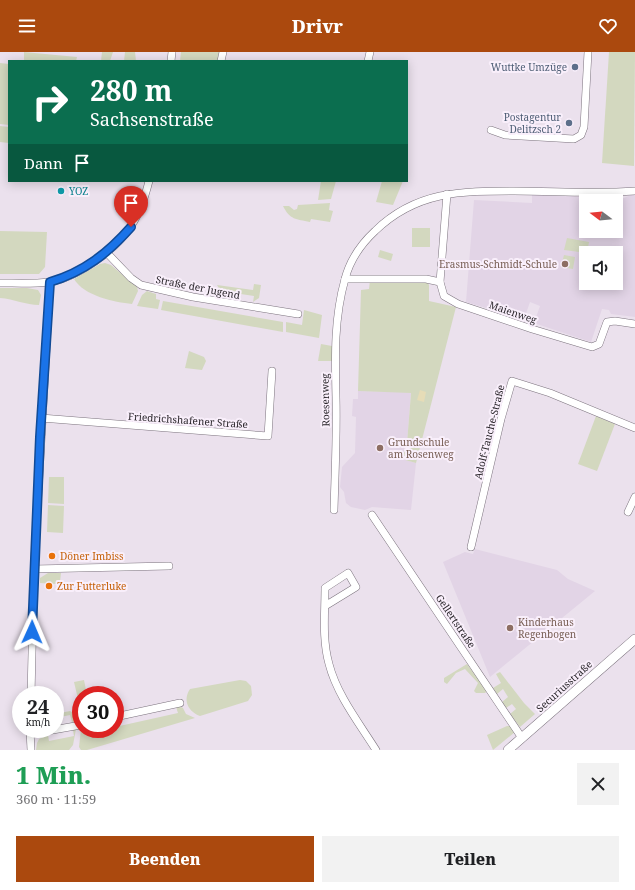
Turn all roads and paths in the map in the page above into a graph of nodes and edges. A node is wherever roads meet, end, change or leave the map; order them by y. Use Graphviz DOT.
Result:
graph roads {
  1 [pos="588,52"];
  2 [pos="491,130"];
  3 [pos="149,182"];
  4 [pos="635,191"];
  5 [pos="447,194"];
  6 [pos="106,253"];
  7 [pos="345,278"];
  8 [pos="50,282"];
  9 [pos="440,282"];
  10 [pos="0,283"];
  11 [pos="298,314"];
  12 [pos="635,324"];
  13 [pos="272,371"];
  14 [pos="41,418"];
  15 [pos="635,428"];
  16 [pos="635,497"];
  17 [pos="334,510"];
  18 [pos="628,512"];
  19 [pos="372,515"];
  20 [pos="471,547"];
  21 [pos="169,566"];
  22 [pos="34,569"];
  23 [pos="325,606"];
  24 [pos="635,638"];
  25 [pos="31,686"];
  26 [pos="180,703"];
  27 [pos="124,715"];
  28 [pos="30,738"];
  29 [pos="522,738"];
  30 [pos="31,750"];
  31 [pos="376,750"];
  32 [pos="508,750"];
  1 -- 2 [label="street"];
  3 -- 6 [label="street"];
  4 -- 5 [label="street, Roesenweg"];
  5 -- 7 [label="street, Roesenweg"];
  5 -- 9 [label="street"];
  6 -- 8 [label="street"];
  6 -- 11 [label="street, Straße der Jugend"];
  7 -- 9 [label="street"];
  7 -- 17 [label="street, Roesenweg"];
  8 -- 10 [label="street"];
  8 -- 14 [label="street"];
  9 -- 12 [label="street, Maienweg"];
  13 -- 14 [label="street, Friedrichshafener Straße"];
  14 -- 22 [label="street"];
  15 -- 20 [label="street, Adolf-Tauche-Straße"];
  16 -- 18 [label="street"];
  19 -- 29 [label="street, Gellertstraße"];
  21 -- 22 [label="street"];
  22 -- 25 [label="street"];
  23 -- 23 [label="street"];
  23 -- 31 [label="street"];
  24 -- 29 [label="street, Securiusstraße"];
  26 -- 27 [label="street"];
  28 -- 30 [label="street"];
  29 -- 32 [label="street, Securiusstraße"];
}
